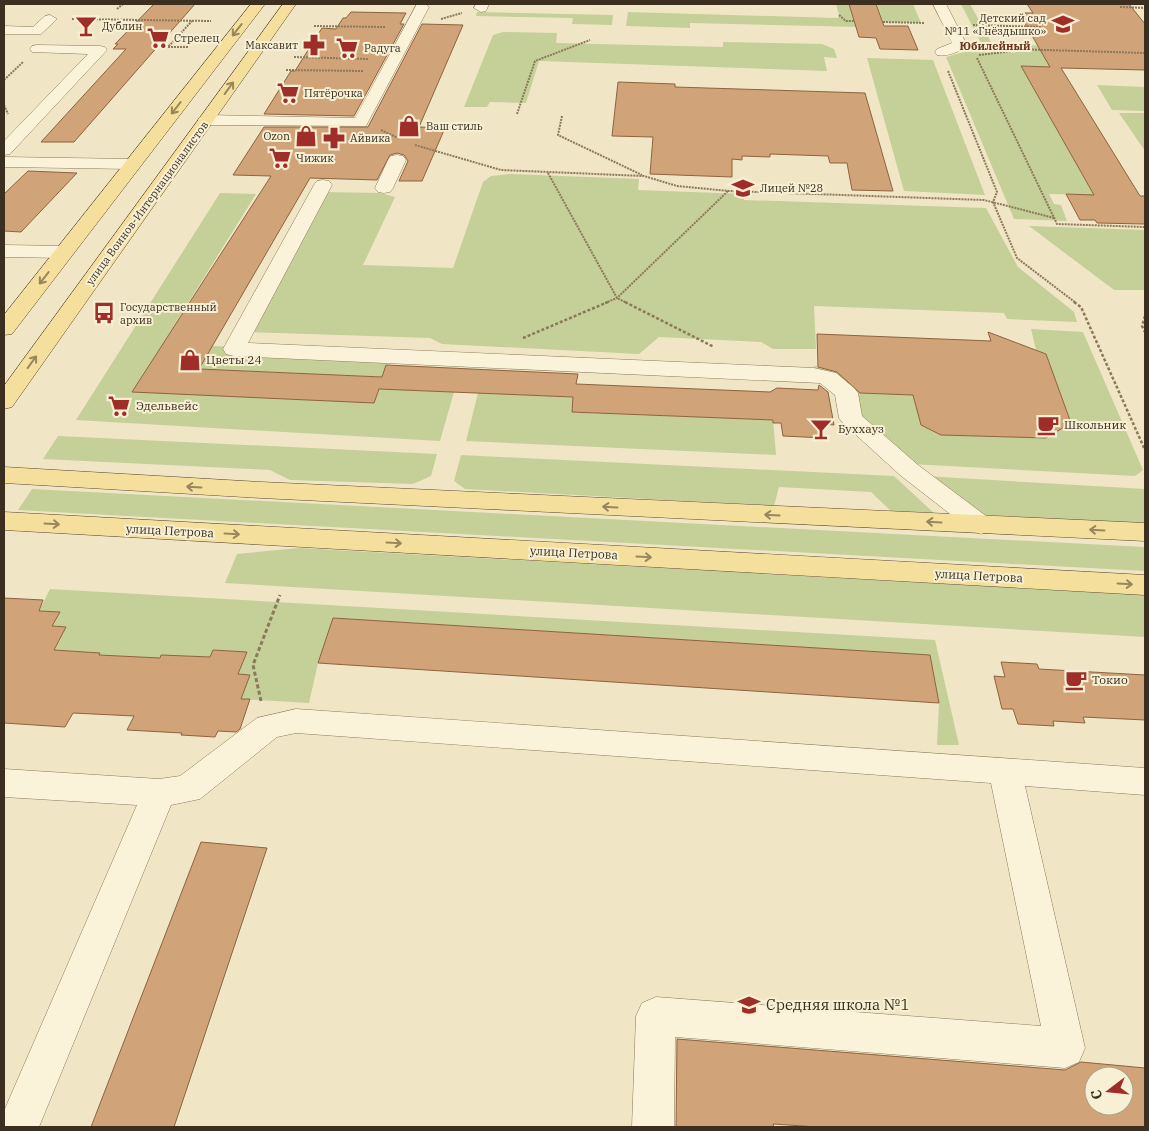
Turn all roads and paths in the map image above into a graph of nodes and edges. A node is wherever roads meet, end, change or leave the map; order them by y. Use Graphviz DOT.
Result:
graph roads {
  1 [pos="123,4"];
  2 [pos="258,4"];
  3 [pos="289,4"];
  4 [pos="940,4"];
  5 [pos="422,7"];
  6 [pos="1120,8"];
  7 [pos="1145,8"];
  8 [pos="116,9"];
  9 [pos="839,15"];
  10 [pos="924,16"];
  11 [pos="50,18"];
  12 [pos="192,20"];
  13 [pos="211,21"];
  14 [pos="854,21"];
  15 [pos="927,23"];
  16 [pos="4,30"];
  17 [pos="590,40"];
  18 [pos="978,43"];
  19 [pos="188,47"];
  20 [pos="981,48"];
  21 [pos="37,49"];
  22 [pos="1026,50"];
  23 [pos="942,52"];
  24 [pos="1145,53"];
  25 [pos="294,57"];
  26 [pos="390,65"];
  27 [pos="947,69"];
  28 [pos="286,70"];
  29 [pos="517,114"];
  30 [pos="562,116"];
  31 [pos="206,120"];
  32 [pos="360,123"];
  33 [pos="404,142"];
  34 [pos="413,144"];
  35 [pos="4,150"];
  36 [pos="397,160"];
  37 [pos="4,162"];
  38 [pos="132,164"];
  39 [pos="548,172"];
  40 [pos="644,176"];
  41 [pos="323,185"];
  42 [pos="384,188"];
  43 [pos="729,191"];
  44 [pos="993,202"];
  45 [pos="1054,218"];
  46 [pos="1145,227"];
  47 [pos="4,251"];
  48 [pos="64,252"];
  49 [pos="618,298"];
  50 [pos="1145,316"];
  51 [pos="4,329"];
  52 [pos="1145,332"];
  53 [pos="473,359"];
  54 [pos="764,373"];
  55 [pos="4,402"];
  56 [pos="1145,450"];
  57 [pos="4,475"];
  58 [pos="4,521"];
  59 [pos="981,524"];
  60 [pos="1145,532"];
  61 [pos="1145,585"];
  62 [pos="280,595"];
  63 [pos="268,727"];
  64 [pos="1005,772"];
  65 [pos="1145,781"];
  66 [pos="4,783"];
  67 [pos="159,793"];
  68 [pos="18,1127"];
  69 [pos="653,1127"];
  1 -- 8 [label="path"];
  2 -- 38 [label="main road, one-way"];
  31 -- 3 [label="main road, улица Воинов-Интернационалистов, one-way"];
  4 -- 23 [label="street"];
  5 -- 26 [label="street"];
  6 -- 7 [label="path"];
  9 -- 14 [label="path"];
  10 -- 15 [label="path"];
  11 -- 12 [label="path"];
  11 -- 16 [label="street"];
  12 -- 13 [label="path"];
  12 -- 19 [label="path"];
  17 -- 29 [label="path"];
  18 -- 22 [label="path"];
  20 -- 22 [label="path"];
  21 -- 35 [label="street"];
  22 -- 24 [label="path"];
  22 -- 45 [label="path"];
  25 -- 26 [label="path"];
  26 -- 28 [label="path"];
  26 -- 32 [label="street"];
  27 -- 44 [label="path"];
  30 -- 40 [label="path"];
  31 -- 32 [label="street"];
  55 -- 31 [label="main road, улица Воинов-Интернационалистов, one-way"];
  32 -- 33 [label="path"];
  34 -- 39 [label="path"];
  36 -- 42 [label="street"];
  37 -- 38 [label="street"];
  38 -- 48 [label="main road"];
  39 -- 40 [label="path"];
  39 -- 49 [label="path"];
  40 -- 43 [label="path"];
  41 -- 53 [label="street"];
  43 -- 44 [label="path"];
  43 -- 49 [label="path"];
  44 -- 45 [label="path"];
  44 -- 56 [label="path"];
  45 -- 46 [label="path"];
  47 -- 48 [label="street"];
  48 -- 51 [label="main road, one-way"];
  49 -- 53 [label="path"];
  49 -- 54 [label="path"];
  50 -- 52 [label="path"];
  53 -- 54 [label="street"];
  54 -- 59 [label="street"];
  59 -- 57 [label="main road, one-way"];
  58 -- 61 [label="main road, улица Петрова, one-way"];
  60 -- 59 [label="main road, one-way"];
  62 -- 63 [label="path"];
  63 -- 64 [label="street"];
  63 -- 67 [label="street"];
  64 -- 65 [label="street"];
  64 -- 69 [label="street"];
  66 -- 67 [label="street"];
  67 -- 68 [label="street"];
}
